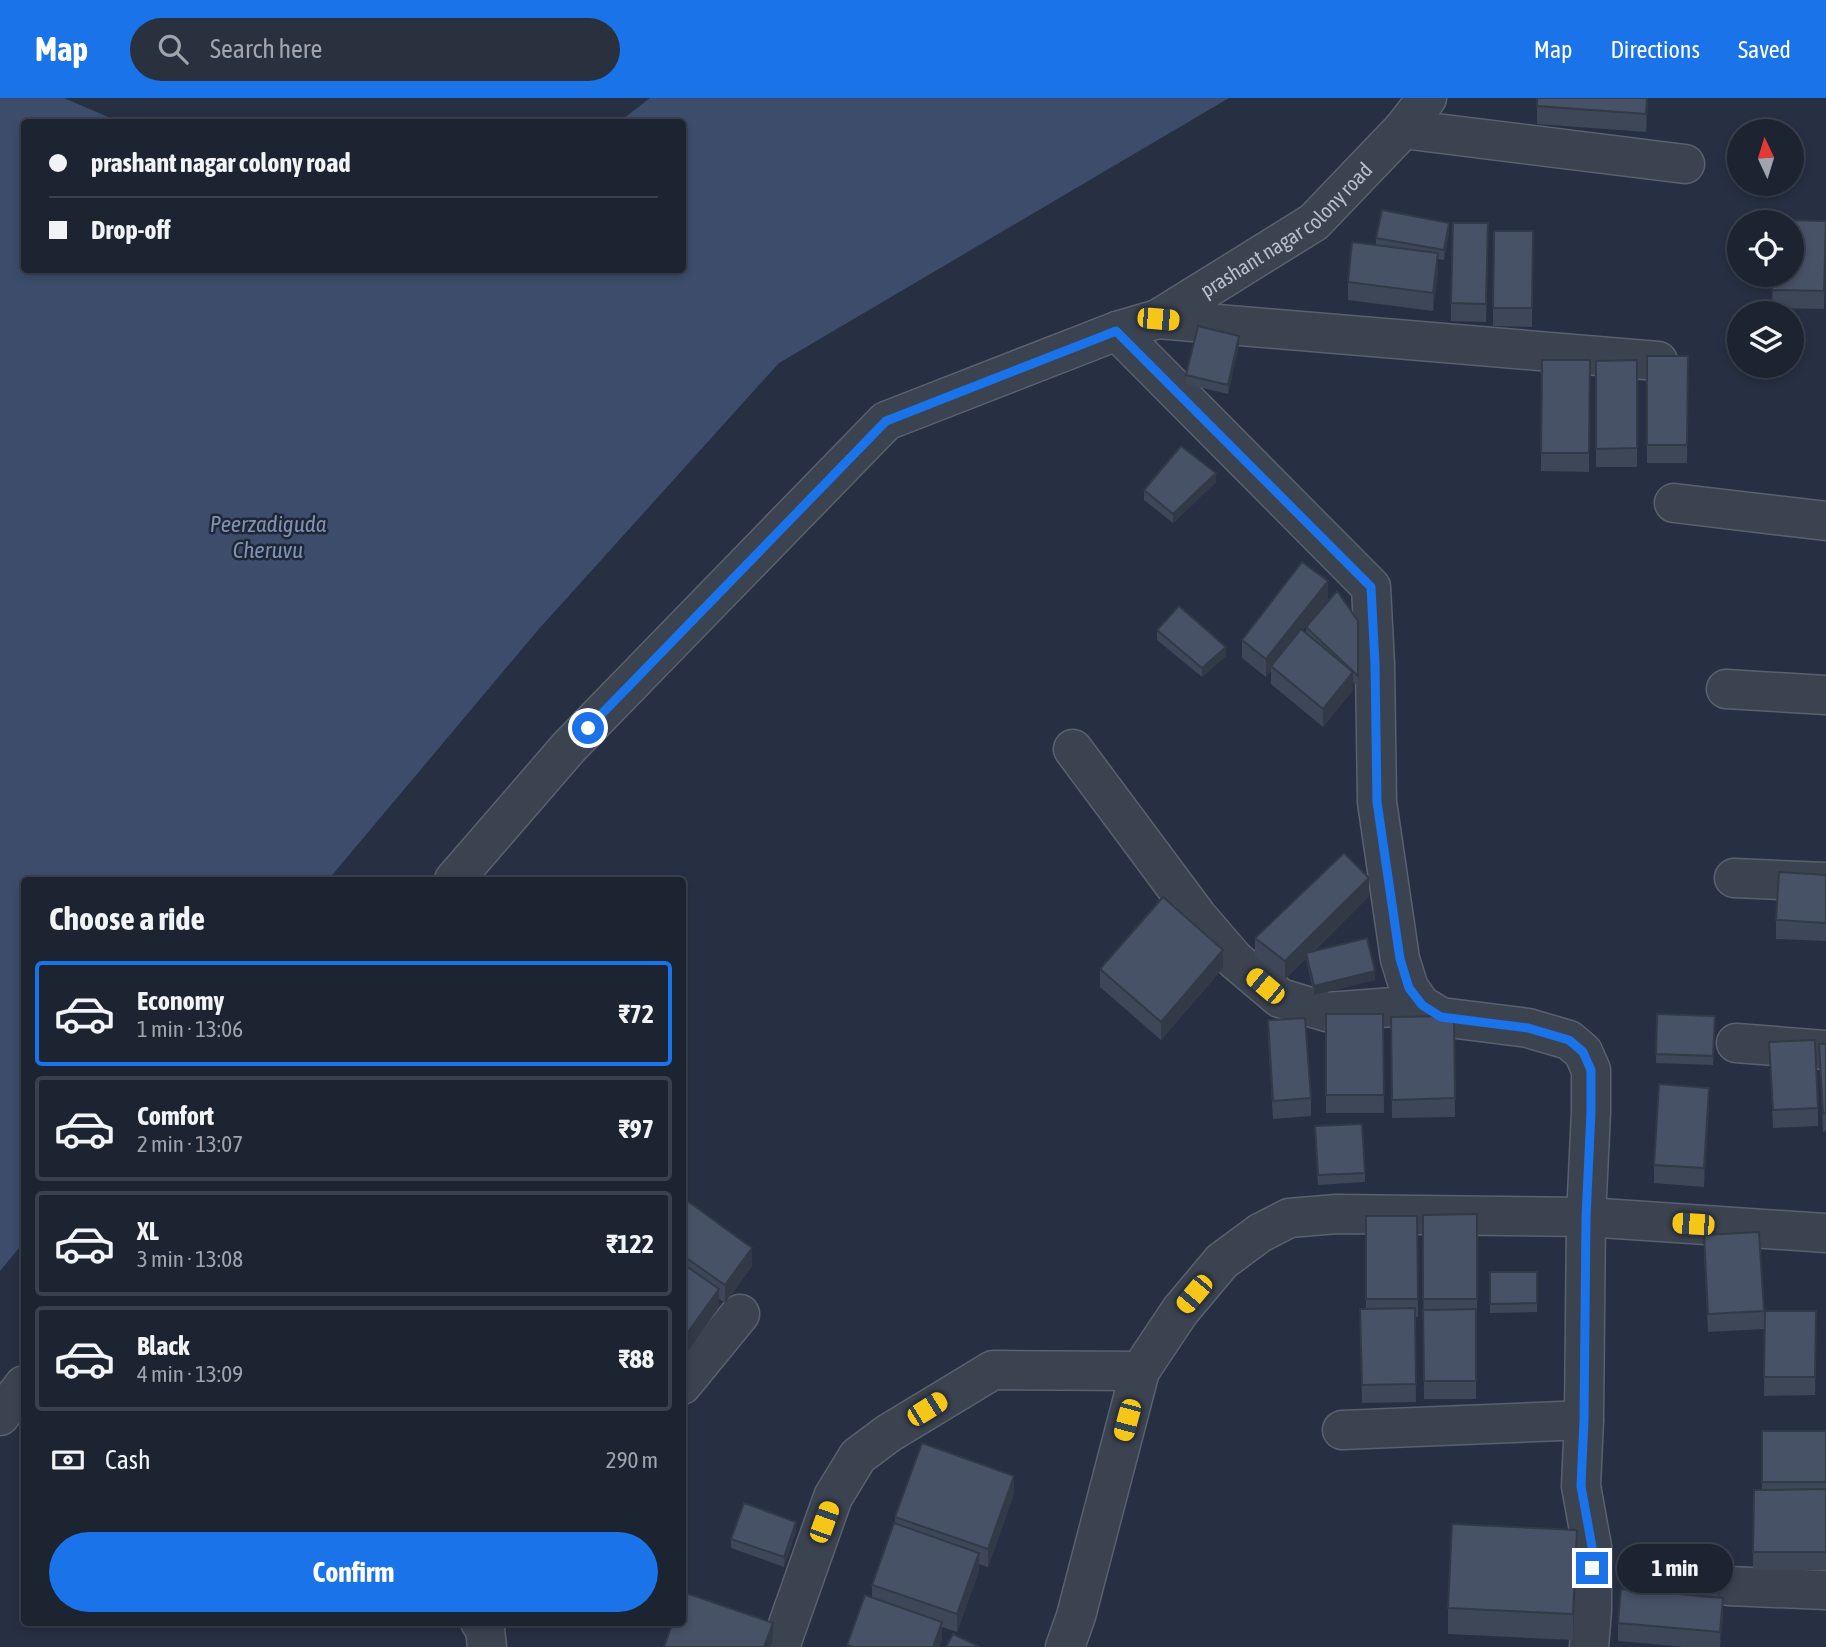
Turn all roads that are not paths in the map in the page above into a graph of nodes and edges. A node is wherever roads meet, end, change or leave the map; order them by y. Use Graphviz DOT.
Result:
graph roads {
  1 [pos="1427,98"];
  2 [pos="1403,129"];
  3 [pos="1685,164"];
  4 [pos="1158,319"];
  5 [pos="1116,331"];
  6 [pos="1658,361"];
  7 [pos="1674,503"];
  8 [pos="1826,521"];
  9 [pos="1726,689"];
  10 [pos="1826,695"];
  11 [pos="1073,749"];
  12 [pos="457,877"];
  13 [pos="1734,878"];
  14 [pos="1826,883"];
  15 [pos="1422,1005"];
  16 [pos="1736,1043"];
  17 [pos="1826,1051"];
  18 [pos="1586,1217"];
  19 [pos="1826,1233"];
  20 [pos="740,1314"];
  21 [pos="1140,1371"];
  22 [pos="686,1380"];
  23 [pos="21,1389"];
  24 [pos="0,1416"];
  25 [pos="1584,1420"];
  26 [pos="1342,1430"];
  27 [pos="1728,1586"];
  28 [pos="1826,1590"];
  29 [pos="780,1647"];
  30 [pos="1065,1647"];
  31 [pos="1589,1647"];
  1 -- 2 [label="street, prashant nagar colony road"];
  2 -- 3 [label="street"];
  2 -- 4 [label="street, prashant nagar colony road"];
  4 -- 5 [label="street, prashant nagar colony road"];
  4 -- 6 [label="street"];
  5 -- 12 [label="street, prashant nagar colony road"];
  5 -- 15 [label="street"];
  7 -- 8 [label="street"];
  9 -- 10 [label="street"];
  11 -- 15 [label="street"];
  13 -- 14 [label="street"];
  15 -- 18 [label="street"];
  16 -- 17 [label="street"];
  18 -- 19 [label="street"];
  18 -- 21 [label="street"];
  18 -- 25 [label="street"];
  20 -- 22 [label="street"];
  21 -- 29 [label="street"];
  21 -- 30 [label="street"];
  23 -- 24 [label="street"];
  25 -- 26 [label="street"];
  25 -- 31 [label="street"];
  27 -- 28 [label="street"];
}
